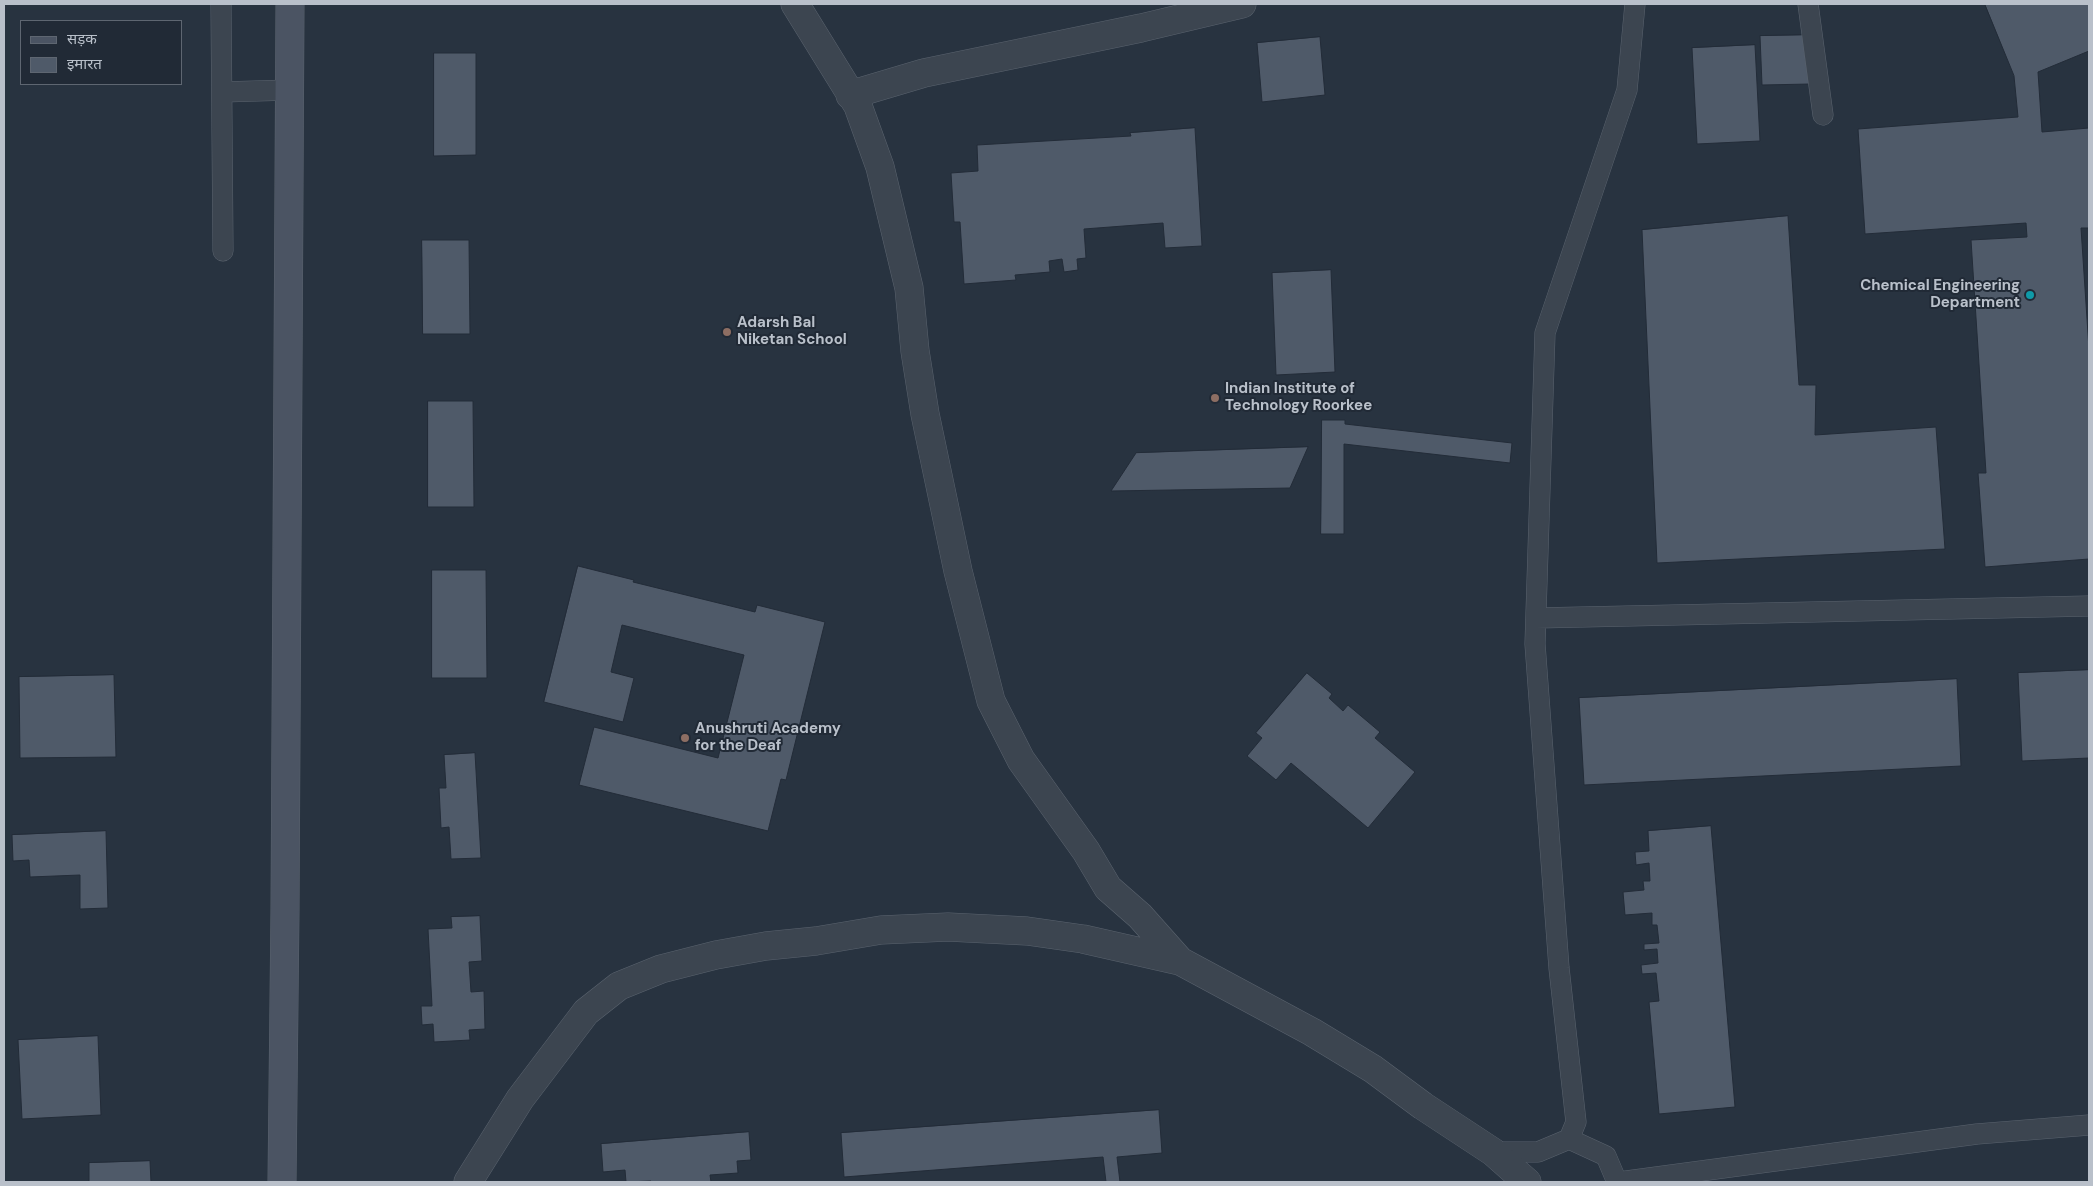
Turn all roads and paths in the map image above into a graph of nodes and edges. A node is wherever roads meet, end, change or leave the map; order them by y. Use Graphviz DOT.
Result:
graph roads {
  1 [pos="221,4"];
  2 [pos="290,4"];
  3 [pos="795,4"];
  4 [pos="1242,4"];
  5 [pos="1635,4"];
  6 [pos="1808,4"];
  7 [pos="290,90"];
  8 [pos="222,92"];
  9 [pos="850,96"];
  10 [pos="1823,115"];
  11 [pos="223,251"];
  12 [pos="2089,606"];
  13 [pos="1536,618"];
  14 [pos="1180,961"];
  15 [pos="2089,1125"];
  16 [pos="1569,1139"];
  17 [pos="1493,1152"];
  18 [pos="282,1182"];
  19 [pos="468,1182"];
  20 [pos="1527,1182"];
  21 [pos="1618,1182"];
  1 -- 8 [label="lane"];
  2 -- 7 [label="main road"];
  3 -- 9 [label="street"];
  4 -- 9 [label="street"];
  5 -- 13 [label="lane"];
  6 -- 10 [label="lane"];
  7 -- 8 [label="lane"];
  7 -- 18 [label="main road"];
  8 -- 11 [label="lane"];
  9 -- 14 [label="street"];
  12 -- 13 [label="lane"];
  13 -- 16 [label="lane"];
  14 -- 17 [label="street"];
  14 -- 19 [label="street"];
  15 -- 21 [label="lane"];
  16 -- 17 [label="lane"];
  16 -- 21 [label="lane"];
  17 -- 20 [label="street"];
}
